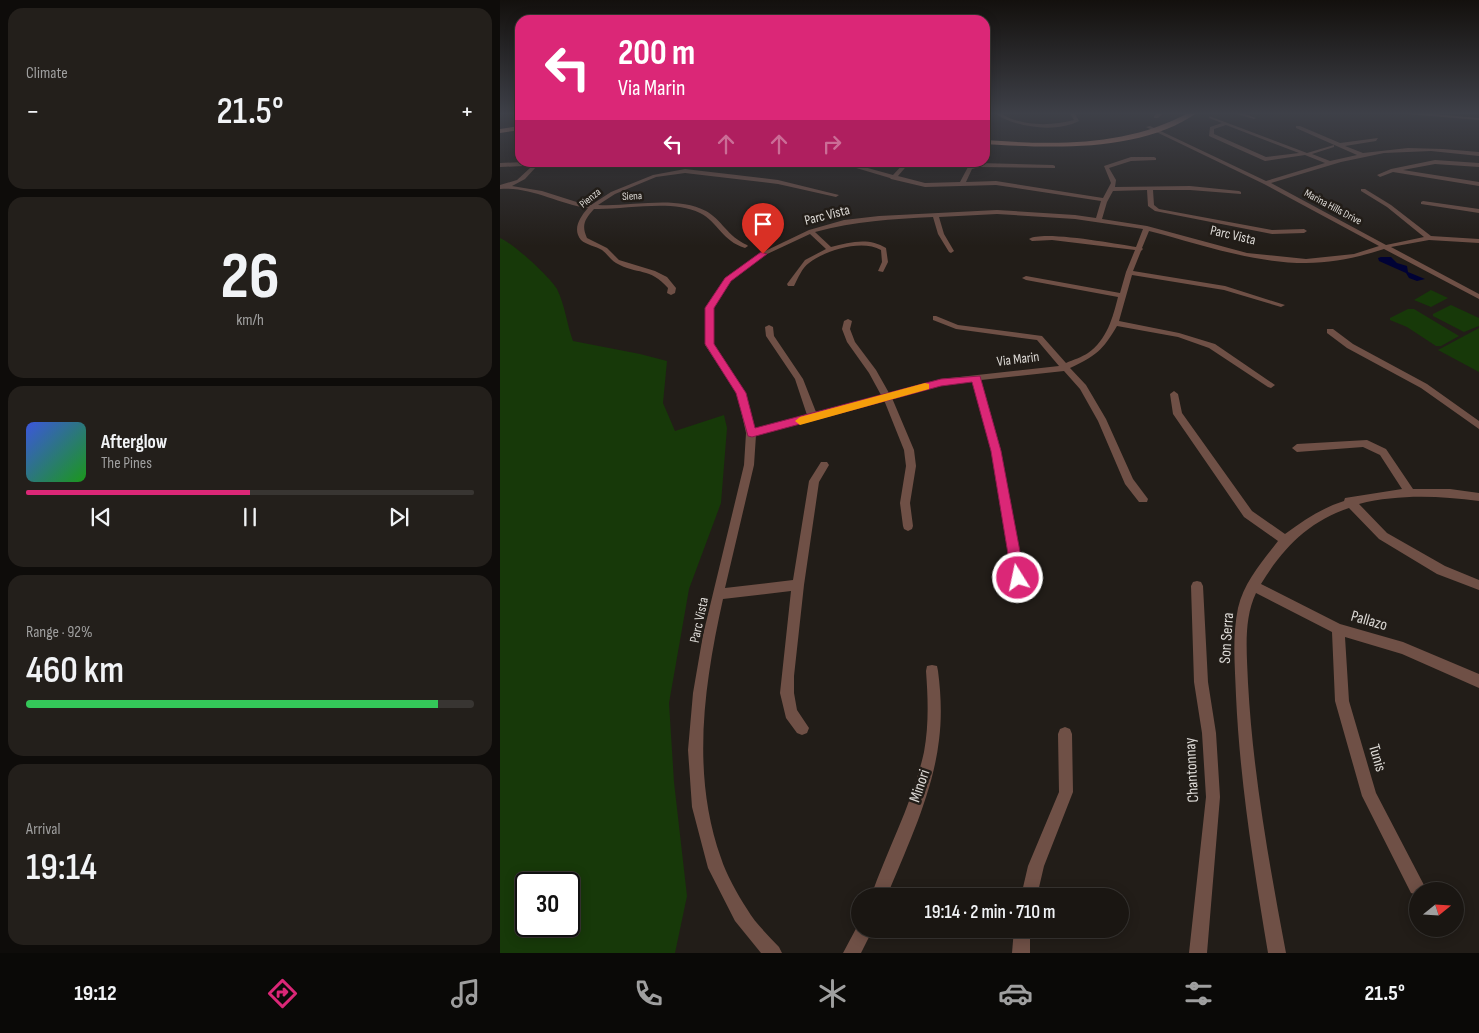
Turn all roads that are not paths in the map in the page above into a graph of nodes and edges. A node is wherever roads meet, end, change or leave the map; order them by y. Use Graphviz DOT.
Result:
graph roads {
  1 [pos="1215,156"];
  2 [pos="1259,156"];
  3 [pos="1286,156"];
  4 [pos="1313,156"];
  5 [pos="1360,156"];
  6 [pos="1154,159"];
  7 [pos="515,164"];
  8 [pos="1332,164"];
  9 [pos="1475,164"];
  10 [pos="500,165"];
  11 [pos="990,165"];
  12 [pos="531,167"];
  13 [pos="858,167"];
  14 [pos="903,167"];
  15 [pos="973,167"];
  16 [pos="1053,167"];
  17 [pos="1393,170"];
  18 [pos="1380,175"];
  19 [pos="893,178"];
  20 [pos="1269,182"];
  21 [pos="1479,184"];
  22 [pos="962,185"];
  23 [pos="504,187"];
  24 [pos="1114,189"];
  25 [pos="1150,189"];
  26 [pos="1363,190"];
  27 [pos="1239,193"];
  28 [pos="836,195"];
  29 [pos="1105,200"];
  30 [pos="1423,203"];
  31 [pos="592,207"];
  32 [pos="1479,211"];
  33 [pos="935,215"];
  34 [pos="1099,220"];
  35 [pos="1147,228"];
  36 [pos="811,231"];
  37 [pos="1304,232"];
  38 [pos="1429,238"];
  39 [pos="1032,239"];
  40 [pos="1470,240"];
  41 [pos="1479,241"];
  42 [pos="1389,246"];
  43 [pos="1140,249"];
  44 [pos="829,250"];
  45 [pos="951,251"];
  46 [pos="1479,251"];
  47 [pos="763,254"];
  48 [pos="881,271"];
  49 [pos="1129,272"];
  50 [pos="1026,278"];
  51 [pos="791,284"];
  52 [pos="1479,290"];
  53 [pos="671,294"];
  54 [pos="1123,296"];
  55 [pos="1479,297"];
  56 [pos="1281,305"];
  57 [pos="936,318"];
  58 [pos="848,321"];
  59 [pos="1115,324"];
  60 [pos="768,327"];
  61 [pos="1330,331"];
  62 [pos="1063,368"];
  63 [pos="976,378"];
  64 [pos="1271,385"];
  65 [pos="1174,394"];
  66 [pos="887,397"];
  67 [pos="813,418"];
  68 [pos="1479,426"];
  69 [pos="752,433"];
  70 [pos="1298,448"];
  71 [pos="824,465"];
  72 [pos="1411,494"];
  73 [pos="1479,497"];
  74 [pos="1143,498"];
  75 [pos="1349,501"];
  76 [pos="908,526"];
  77 [pos="1285,540"];
  78 [pos="1018,578"];
  79 [pos="1479,584"];
  80 [pos="798,585"];
  81 [pos="1252,585"];
  82 [pos="1197,586"];
  83 [pos="719,594"];
  84 [pos="1338,629"];
  85 [pos="932,671"];
  86 [pos="1479,681"];
  87 [pos="802,728"];
  88 [pos="1066,734"];
  89 [pos="1414,882"];
  90 [pos="882,888"];
  91 [pos="1032,888"];
  92 [pos="860,938"];
  93 [pos="1022,938"];
  94 [pos="773,953"];
  95 [pos="852,953"];
  96 [pos="1021,953"];
  97 [pos="1198,953"];
  98 [pos="1277,953"];
  1 -- 20 [label="street, Marina Hills Drive"];
  2 -- 3 [label="street"];
  4 -- 8 [label="street"];
  5 -- 8 [label="street"];
  6 -- 24 [label="street"];
  7 -- 10 [label="street, Siena"];
  8 -- 20 [label="street"];
  9 -- 17 [label="street"];
  11 -- 16 [label="street"];
  12 -- 23 [label="street, Siena"];
  13 -- 19 [label="street"];
  14 -- 19 [label="street"];
  15 -- 22 [label="street"];
  17 -- 18 [label="street"];
  17 -- 21 [label="street"];
  19 -- 22 [label="street"];
  20 -- 42 [label="street, Marina Hills Drive"];
  22 -- 29 [label="street"];
  23 -- 31 [label="street, Siena"];
  24 -- 25 [label="street"];
  24 -- 29 [label="street"];
  25 -- 27 [label="street"];
  25 -- 37 [label="street"];
  26 -- 38 [label="street"];
  28 -- 31 [label="street, Pienza"];
  29 -- 34 [label="street"];
  30 -- 32 [label="street"];
  31 -- 47 [label="street, Siena"];
  31 -- 53 [label="street, Pienza"];
  33 -- 34 [label="street, Parc Vista"];
  33 -- 36 [label="street, Parc Vista"];
  33 -- 45 [label="street"];
  34 -- 35 [label="street, Parc Vista"];
  35 -- 42 [label="street, Parc Vista"];
  35 -- 43 [label="street, Via Marin"];
  36 -- 44 [label="street"];
  36 -- 47 [label="street, Parc Vista"];
  38 -- 40 [label="street, Parc Vista"];
  38 -- 42 [label="street, Parc Vista"];
  39 -- 43 [label="street"];
  40 -- 41 [label="street, Parc Vista"];
  40 -- 46 [label="street"];
  42 -- 52 [label="street, Marina Hills Drive"];
  42 -- 55 [label="street, Marina Hills Drive"];
  43 -- 49 [label="street, Via Marin"];
  44 -- 48 [label="street"];
  44 -- 51 [label="street"];
  47 -- 69 [label="street, Parc Vista"];
  49 -- 54 [label="street, Via Marin"];
  49 -- 56 [label="street"];
  50 -- 54 [label="street"];
  54 -- 59 [label="street, Via Marin"];
  57 -- 62 [label="street"];
  58 -- 66 [label="street"];
  59 -- 62 [label="street, Via Marin"];
  59 -- 64 [label="street"];
  60 -- 67 [label="street"];
  61 -- 68 [label="street"];
  62 -- 63 [label="street, Via Marin"];
  62 -- 74 [label="street"];
  63 -- 66 [label="street, Via Marin"];
  63 -- 78 [label="street"];
  65 -- 77 [label="street"];
  66 -- 67 [label="street, Via Marin"];
  66 -- 76 [label="street"];
  67 -- 69 [label="street, Via Marin"];
  69 -- 83 [label="street, Parc Vista"];
  70 -- 72 [label="street"];
  71 -- 80 [label="street"];
  72 -- 73 [label="street, Son Serra"];
  72 -- 75 [label="street, Son Serra"];
  75 -- 77 [label="street, Son Serra"];
  75 -- 79 [label="street"];
  77 -- 81 [label="street, Son Serra"];
  80 -- 83 [label="street"];
  80 -- 87 [label="street"];
  81 -- 84 [label="street, Pallazo"];
  81 -- 98 [label="street, Son Serra"];
  82 -- 97 [label="street, Chantonnay"];
  83 -- 94 [label="street, Parc Vista"];
  84 -- 86 [label="street, Pallazo"];
  84 -- 89 [label="street, Tunis"];
  85 -- 90 [label="street, Minori"];
  88 -- 91 [label="street"];
  92 -- 95 [label="street"];
  93 -- 96 [label="street"];
}
